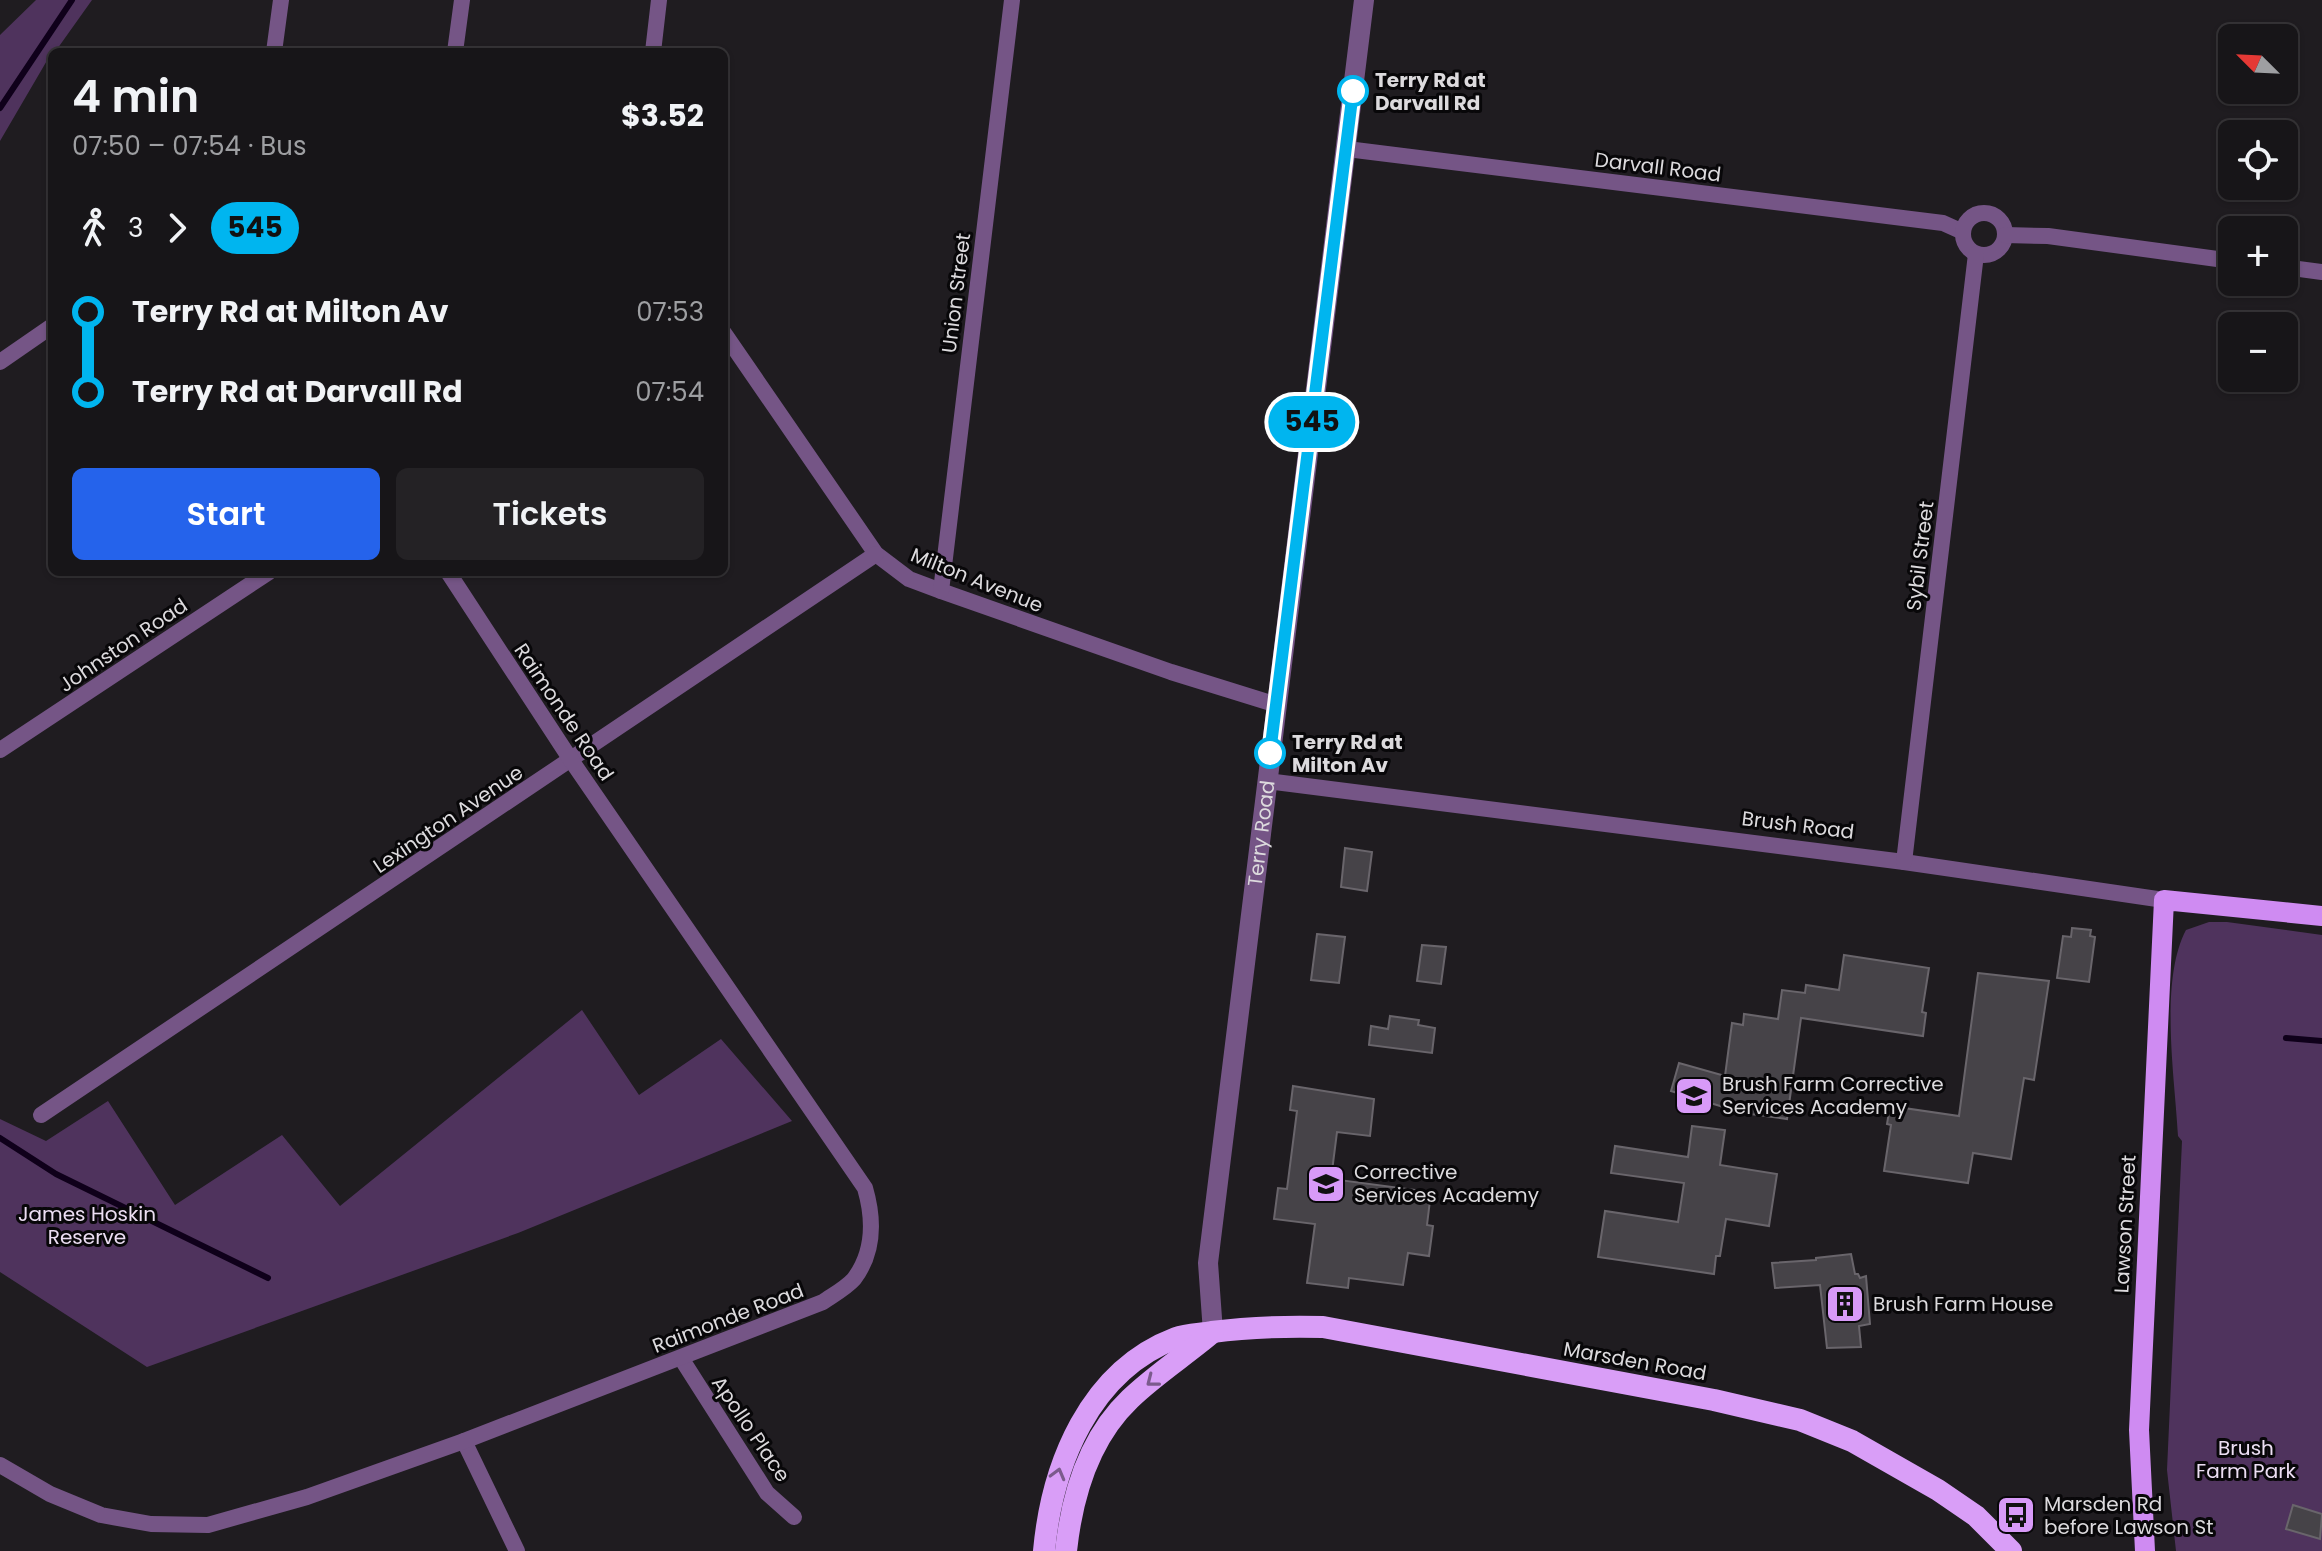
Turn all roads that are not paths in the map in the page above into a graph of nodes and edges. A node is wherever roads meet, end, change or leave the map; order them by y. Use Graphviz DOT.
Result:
graph roads {
  1 [pos="281,0"];
  2 [pos="462,0"];
  3 [pos="659,0"];
  4 [pos="1012,0"];
  5 [pos="1364,0"];
  6 [pos="275,48"];
  7 [pos="456,48"];
  8 [pos="653,48"];
  9 [pos="1347,149"];
  10 [pos="1963,232"];
  11 [pos="2005,235"];
  12 [pos="1976,254"];
  13 [pos="2218,259"];
  14 [pos="2298,269"];
  15 [pos="2322,272"];
  16 [pos="48,329"];
  17 [pos="728,339"];
  18 [pos="0,362"];
  19 [pos="876,554"];
  20 [pos="263,576"];
  21 [pos="451,576"];
  22 [pos="941,591"];
  23 [pos="1277,705"];
  24 [pos="0,750"];
  25 [pos="571,760"];
  26 [pos="1267,781"];
  27 [pos="1904,862"];
  28 [pos="2164,900"];
  29 [pos="2322,916"];
  30 [pos="41,1115"];
  31 [pos="1213,1332"];
  32 [pos="681,1358"];
  33 [pos="464,1441"];
  34 [pos="0,1466"];
  35 [pos="794,1517"];
  36 [pos="517,1551"];
  37 [pos="1044,1551"];
  38 [pos="1066,1551"];
  39 [pos="2011,1551"];
  40 [pos="2145,1551"];
  1 -- 6 [label="street"];
  2 -- 7 [label="street"];
  3 -- 8 [label="street"];
  4 -- 22 [label="street, Union Street"];
  5 -- 9 [label="street, Terry Road"];
  9 -- 10 [label="street, Darvall Road"];
  9 -- 23 [label="street, Terry Road"];
  10 -- 11 [label="street"];
  10 -- 12 [label="street"];
  11 -- 12 [label="street"];
  11 -- 13 [label="street"];
  12 -- 27 [label="street, Sybil Street"];
  14 -- 15 [label="street"];
  16 -- 18 [label="street"];
  17 -- 19 [label="street, Milton Avenue"];
  19 -- 22 [label="street, Milton Avenue"];
  19 -- 25 [label="street, Lexington Avenue"];
  20 -- 24 [label="street, Johnston Road"];
  21 -- 25 [label="street, Raimonde Road"];
  22 -- 23 [label="street, Milton Avenue"];
  23 -- 26 [label="street, Terry Road"];
  25 -- 30 [label="street, Lexington Avenue"];
  25 -- 32 [label="street, Raimonde Road"];
  26 -- 27 [label="street, Brush Road"];
  26 -- 31 [label="street, Terry Road"];
  27 -- 28 [label="street, Brush Road"];
  28 -- 29 [label="main road, Brush Road"];
  28 -- 40 [label="main road, Lawson Street"];
  37 -- 31 [label="highway, Marsden Road, one-way"];
  31 -- 38 [label="highway, one-way"];
  31 -- 39 [label="highway, Marsden Road"];
  32 -- 33 [label="street, Raimonde Road"];
  32 -- 35 [label="street, Apollo Place"];
  33 -- 34 [label="street, Raimonde Road"];
  33 -- 36 [label="street"];
}
